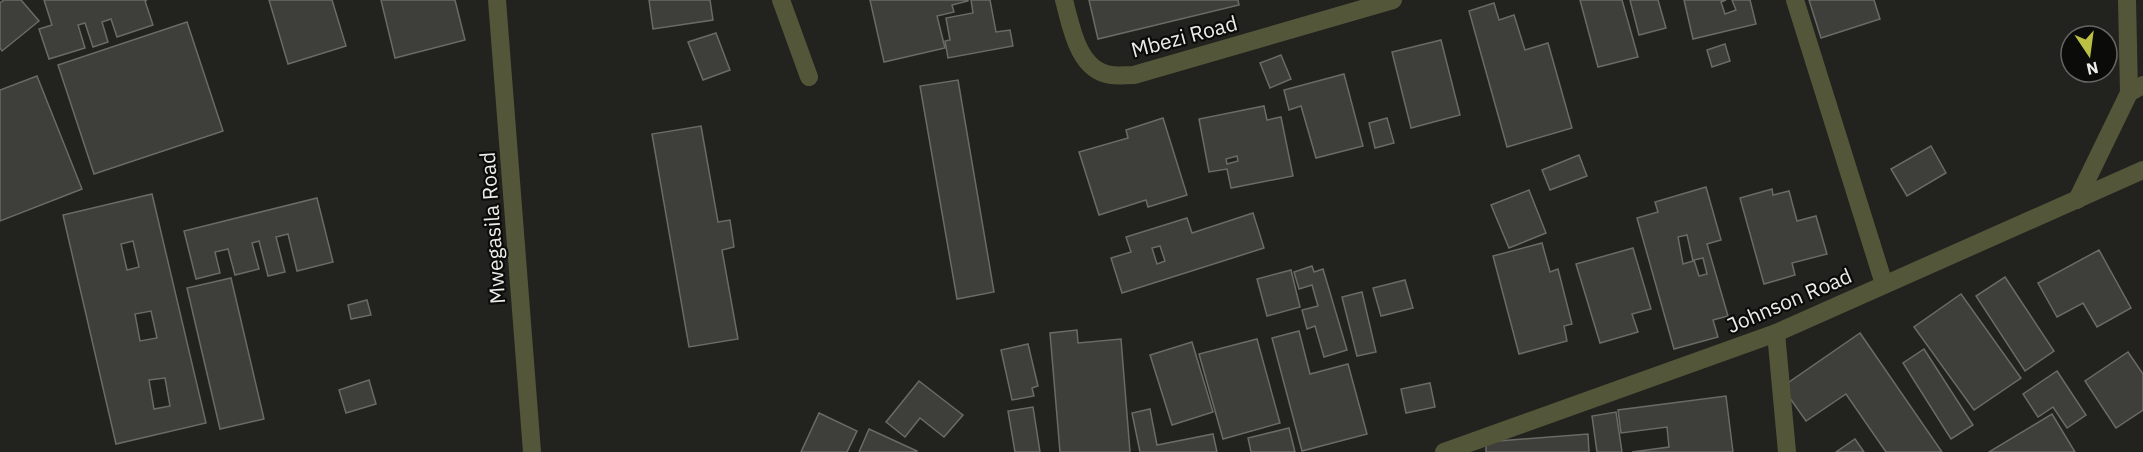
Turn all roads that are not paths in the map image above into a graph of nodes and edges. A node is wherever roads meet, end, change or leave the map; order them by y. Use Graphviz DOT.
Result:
graph roads {
  1 [pos="497,0"];
  2 [pos="781,0"];
  3 [pos="1064,0"];
  4 [pos="1393,0"];
  5 [pos="1795,0"];
  6 [pos="2127,0"];
  7 [pos="809,77"];
  8 [pos="2136,89"];
  9 [pos="2141,176"];
  10 [pos="2077,200"];
  11 [pos="1884,284"];
  12 [pos="1776,333"];
  13 [pos="532,452"];
  14 [pos="1444,452"];
  15 [pos="1787,452"];
  1 -- 13 [label="street, Mwegasila Road"];
  2 -- 7 [label="street"];
  3 -- 4 [label="street, Mbezi Road"];
  5 -- 11 [label="street"];
  6 -- 8 [label="street"];
  8 -- 10 [label="street"];
  9 -- 10 [label="street, Johnson Road"];
  10 -- 11 [label="street, Johnson Road"];
  11 -- 12 [label="street, Johnson Road"];
  12 -- 14 [label="street, Johnson Road"];
  12 -- 15 [label="street"];
}
